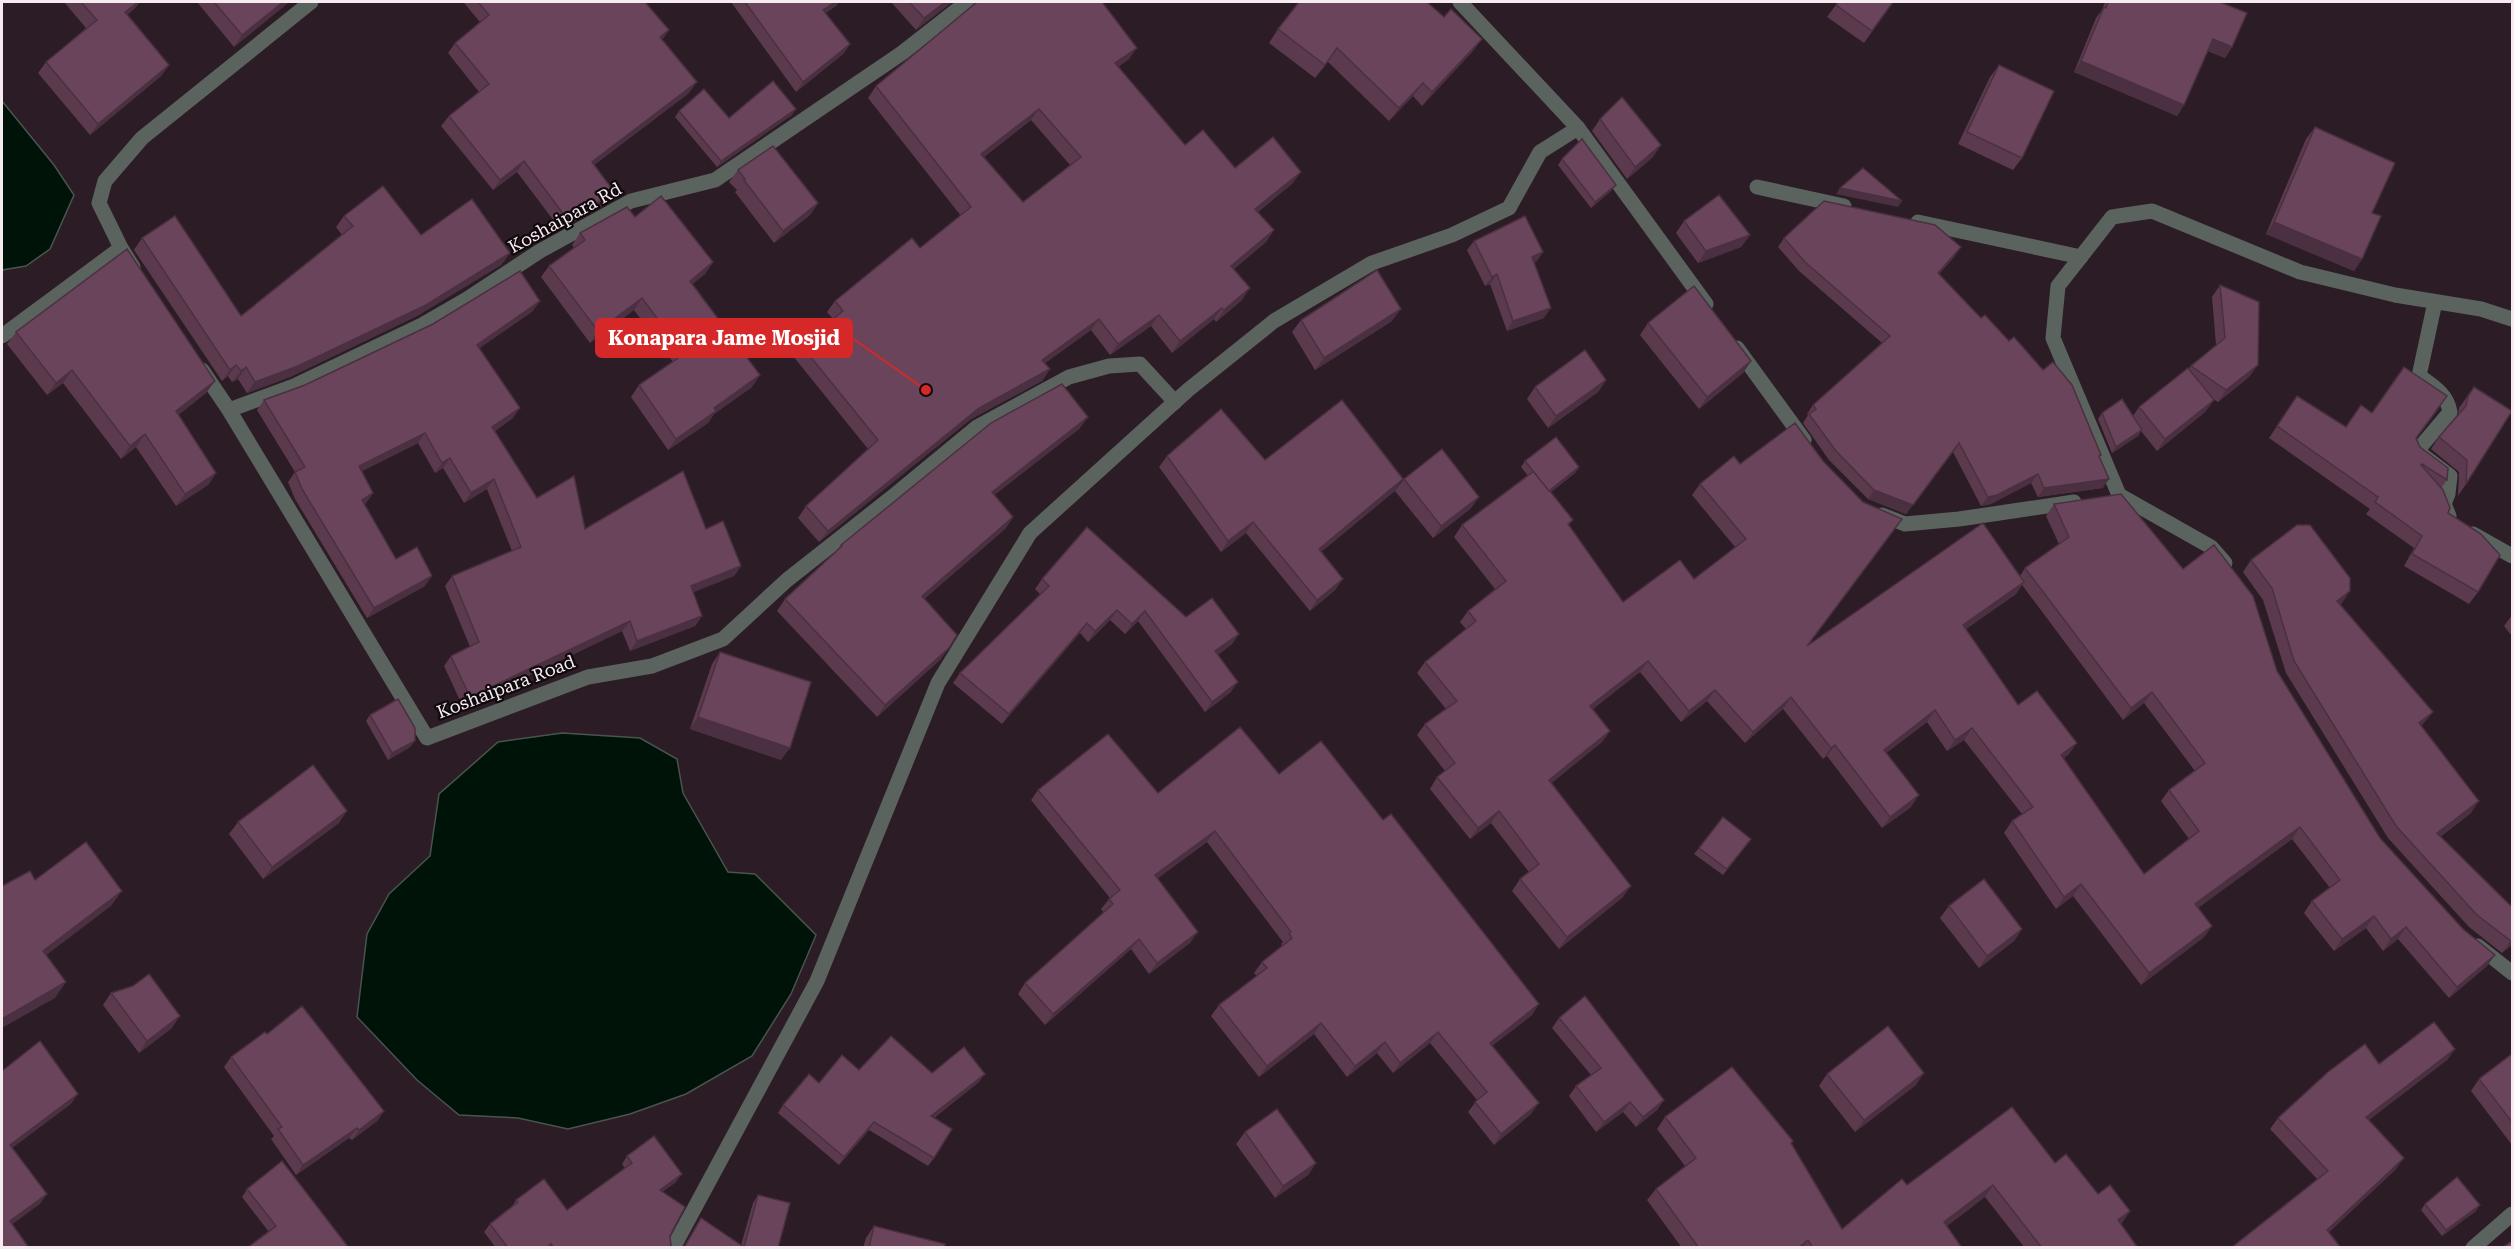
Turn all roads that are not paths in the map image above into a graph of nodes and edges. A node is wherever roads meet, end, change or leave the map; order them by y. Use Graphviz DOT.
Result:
graph roads {
  1 [pos="311,2"];
  2 [pos="967,2"];
  3 [pos="1460,2"];
  4 [pos="1578,128"];
  5 [pos="1756,187"];
  6 [pos="1861,209"];
  7 [pos="1907,219"];
  8 [pos="121,248"];
  9 [pos="2081,257"];
  10 [pos="140,277"];
  11 [pos="2435,302"];
  12 [pos="1715,318"];
  13 [pos="2512,319"];
  14 [pos="2,336"];
  15 [pos="1729,336"];
  16 [pos="191,353"];
  17 [pos="1175,402"];
  18 [pos="229,410"];
  19 [pos="1815,457"];
  20 [pos="2084,500"];
  21 [pos="1873,512"];
  22 [pos="2512,556"];
  23 [pos="2235,577"];
  24 [pos="2462,934"];
  25 [pos="2512,973"];
  26 [pos="2512,1214"];
  27 [pos="673,1248"];
  28 [pos="2472,1248"];
  1 -- 8 [label="street"];
  2 -- 18 [label="street, Koshaipara Rd"];
  3 -- 4 [label="street"];
  4 -- 12 [label="street"];
  4 -- 17 [label="street"];
  5 -- 6 [label="street"];
  7 -- 9 [label="street"];
  8 -- 10 [label="street"];
  8 -- 14 [label="street"];
  9 -- 11 [label="street"];
  9 -- 23 [label="street"];
  11 -- 13 [label="street"];
  11 -- 22 [label="street"];
  15 -- 19 [label="street"];
  16 -- 18 [label="street, Koshaipara Road"];
  17 -- 18 [label="street, Koshaipara Road"];
  17 -- 27 [label="street"];
  20 -- 21 [label="street"];
  24 -- 25 [label="street"];
  26 -- 28 [label="street"];
}
